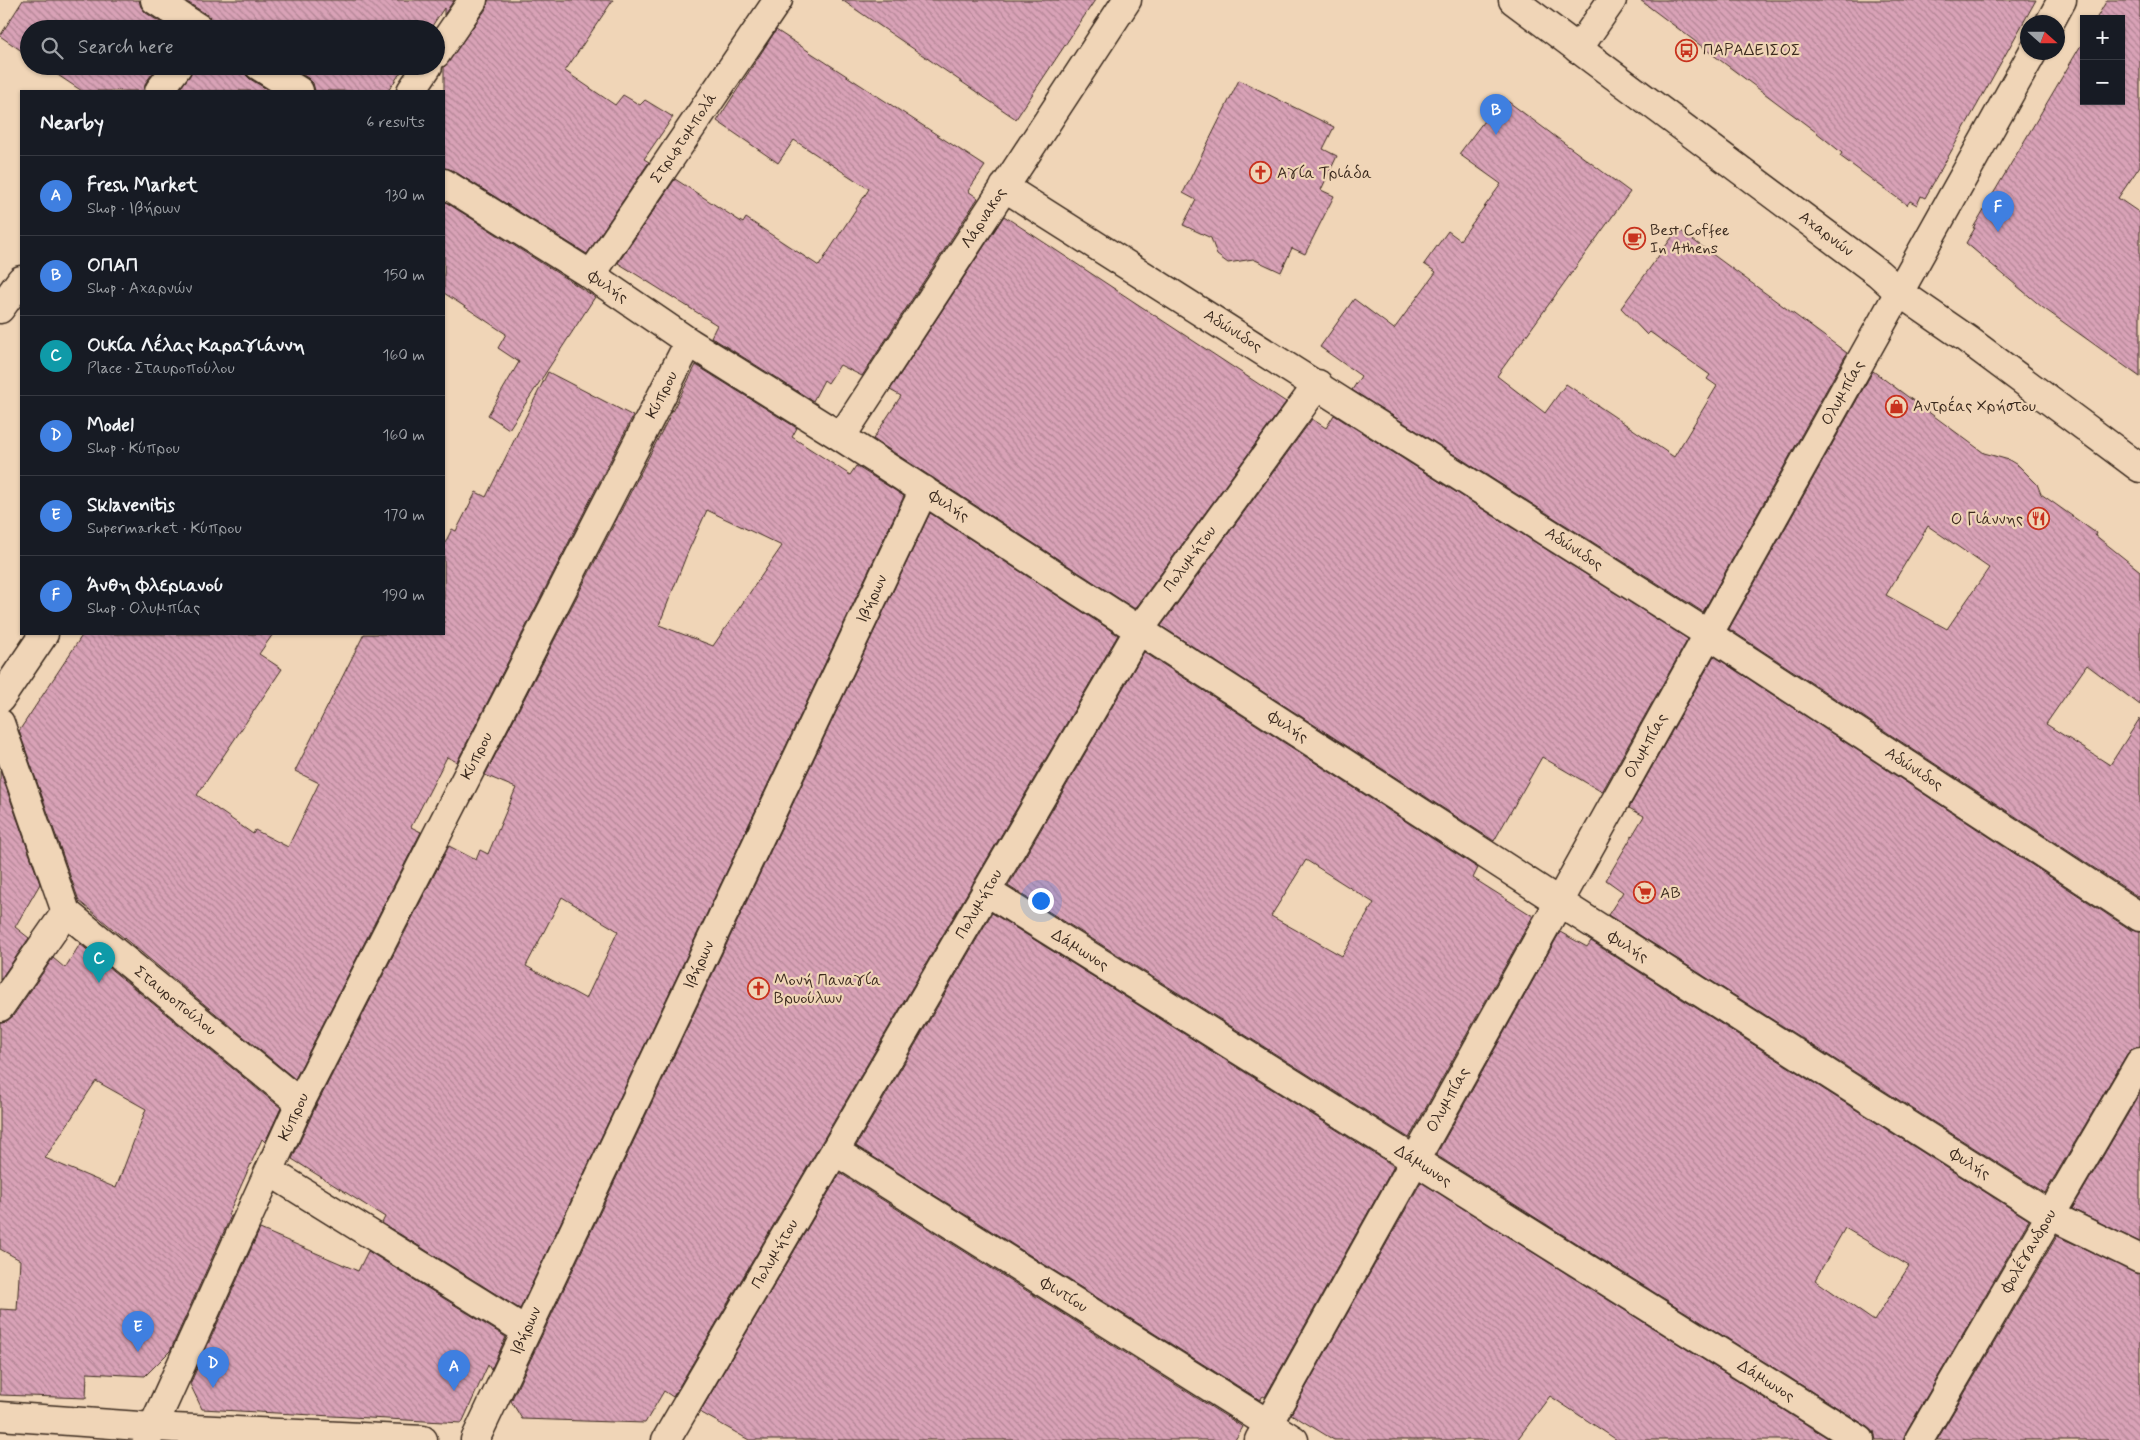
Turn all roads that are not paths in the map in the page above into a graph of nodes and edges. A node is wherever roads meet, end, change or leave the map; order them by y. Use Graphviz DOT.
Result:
graph roads {
  1 [pos="155,0"];
  2 [pos="473,0"];
  3 [pos="778,0"];
  4 [pos="1127,0"];
  5 [pos="1513,0"];
  6 [pos="1612,0"];
  7 [pos="2062,0"];
  8 [pos="2054,15"];
  9 [pos="186,20"];
  10 [pos="445,41"];
  11 [pos="1578,49"];
  12 [pos="2029,60"];
  13 [pos="171,75"];
  14 [pos="273,75"];
  15 [pos="422,75"];
  16 [pos="160,90"];
  17 [pos="297,90"];
  18 [pos="412,90"];
  19 [pos="445,183"];
  20 [pos="1004,187"];
  21 [pos="591,275"];
  22 [pos="20,281"];
  23 [pos="1899,292"];
  24 [pos="0,309"];
  25 [pos="689,342"];
  26 [pos="1318,384"];
  27 [pos="842,437"];
  28 [pos="2140,468"];
  29 [pos="924,490"];
  30 [pos="1139,630"];
  31 [pos="1708,634"];
  32 [pos="43,635"];
  33 [pos="0,699"];
  34 [pos="0,723"];
  35 [pos="986,891"];
  36 [pos="1559,902"];
  37 [pos="66,912"];
  38 [pos="2140,917"];
  39 [pos="0,1005"];
  40 [pos="2140,1062"];
  41 [pos="300,1103"];
  42 [pos="835,1151"];
  43 [pos="1414,1161"];
  44 [pos="269,1171"];
  45 [pos="2050,1215"];
  46 [pos="2140,1258"];
  47 [pos="526,1332"];
  48 [pos="0,1416"];
  49 [pos="1263,1432"];
  50 [pos="150,1434"];
  51 [pos="423,1440"];
  52 [pos="475,1440"];
  53 [pos="666,1440"];
  54 [pos="1294,1440"];
  55 [pos="1860,1440"];
  56 [pos="1919,1440"];
  1 -- 9 [label="street"];
  2 -- 10 [label="street"];
  3 -- 21 [label="street, Στριφτομπολά"];
  4 -- 20 [label="street, Λάρνακος"];
  5 -- 11 [label="street, Αχαρνών"];
  6 -- 11 [label="street"];
  7 -- 8 [label="street"];
  11 -- 23 [label="street, Αχαρνών"];
  12 -- 23 [label="street, Ολυμπίας"];
  13 -- 16 [label="street"];
  14 -- 17 [label="street"];
  15 -- 18 [label="street"];
  19 -- 21 [label="street, Φυλής"];
  20 -- 26 [label="street, Αδώνιδος"];
  20 -- 27 [label="street, Λάρνακος"];
  21 -- 25 [label="street, Φυλής"];
  22 -- 24 [label="street"];
  23 -- 28 [label="street, Αχαρνών"];
  23 -- 31 [label="street, Ολυμπίας"];
  25 -- 27 [label="street, Φυλής"];
  25 -- 41 [label="street, Κύπρου"];
  26 -- 30 [label="street, Πολυμήτου"];
  26 -- 31 [label="street, Αδώνιδος"];
  27 -- 29 [label="street, Φυλής"];
  29 -- 30 [label="street, Φυλής"];
  29 -- 47 [label="street, Ιβήρων"];
  30 -- 35 [label="street, Πολυμήτου"];
  30 -- 36 [label="street, Φυλής"];
  31 -- 36 [label="street, Ολυμπίας"];
  31 -- 38 [label="street, Αδώνιδος"];
  32 -- 33 [label="street"];
  34 -- 37 [label="street"];
  35 -- 42 [label="street, Πολυμήτου"];
  35 -- 43 [label="street, Δάμωνος"];
  36 -- 43 [label="street, Ολυμπίας"];
  36 -- 45 [label="street, Φυλής"];
  37 -- 39 [label="street"];
  37 -- 41 [label="street, Σταυροπούλου"];
  40 -- 45 [label="street, Φολέγανδρου"];
  41 -- 44 [label="street, Κύπρου"];
  42 -- 49 [label="street, Φιντίου"];
  42 -- 53 [label="street, Πολυμήτου"];
  43 -- 49 [label="street, Ολυμπίας"];
  43 -- 55 [label="street, Δάμωνος"];
  44 -- 47 [label="street"];
  44 -- 50 [label="street, Κύπρου"];
  45 -- 46 [label="street, Φυλής"];
  45 -- 56 [label="street, Φολέγανδρου"];
  47 -- 52 [label="street, Ιβήρων"];
  48 -- 50 [label="street"];
  49 -- 54 [label="street, Φιντίου"];
  50 -- 51 [label="street"];
}
